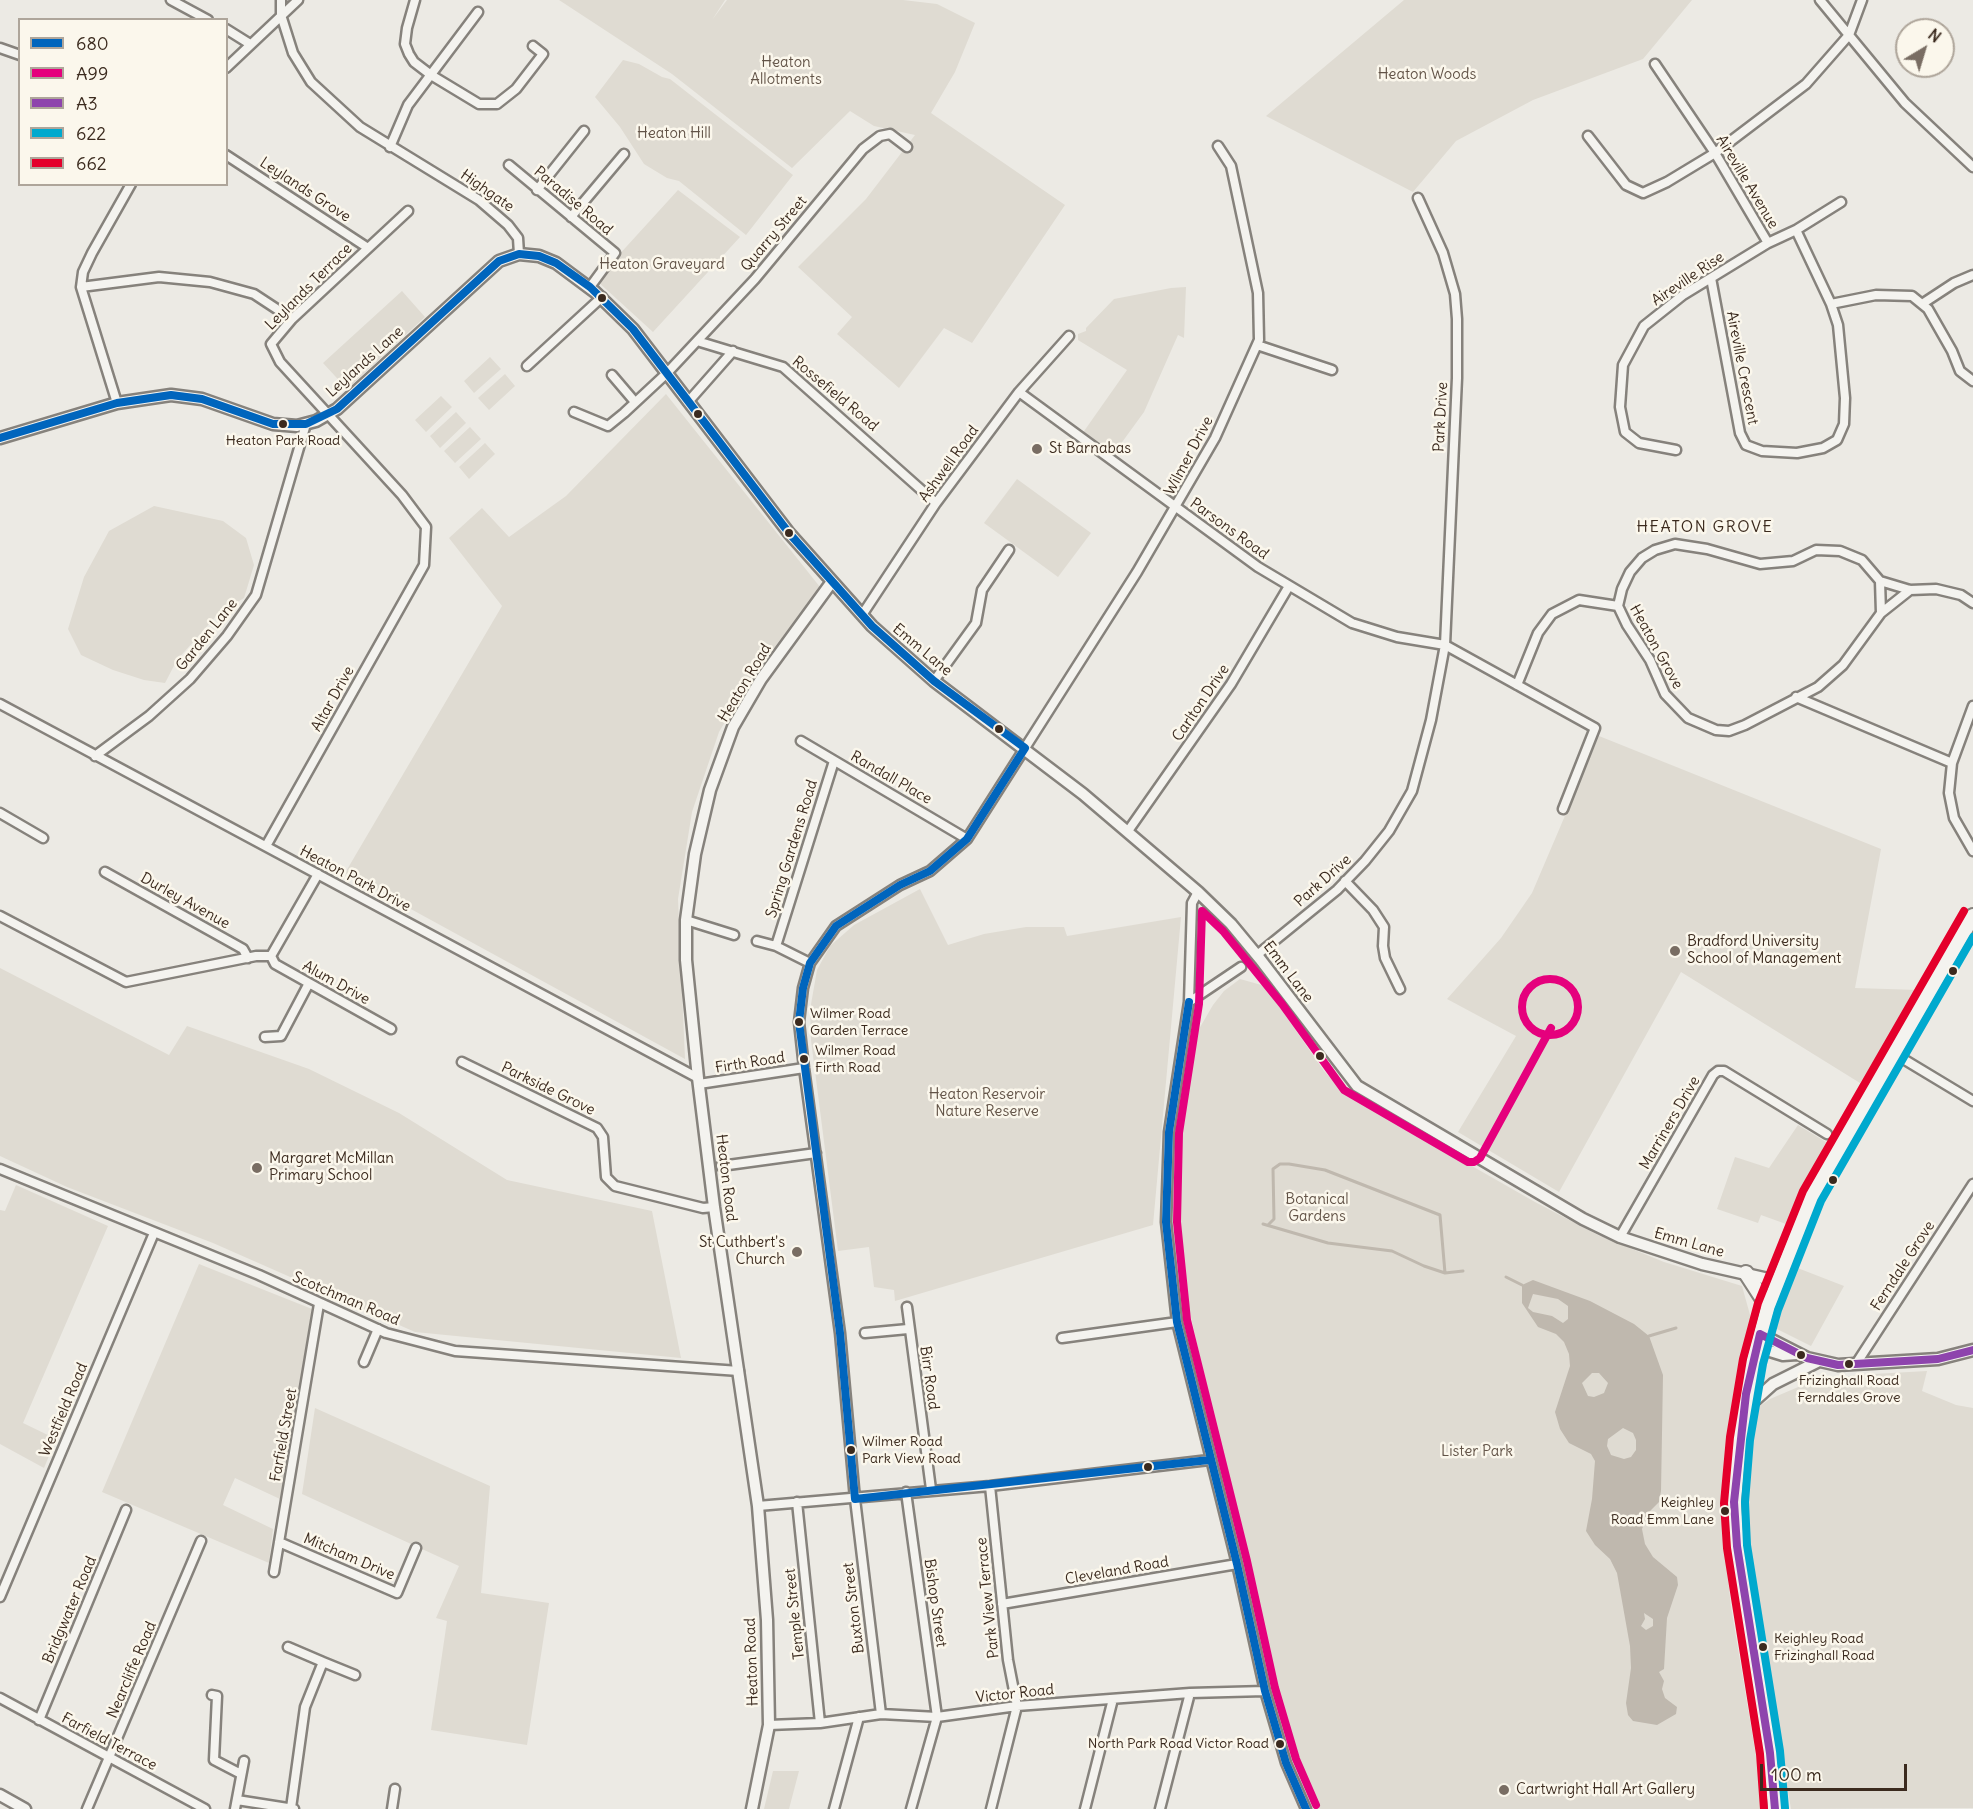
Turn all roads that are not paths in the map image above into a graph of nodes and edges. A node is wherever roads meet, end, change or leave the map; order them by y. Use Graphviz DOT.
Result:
graph roads {
  1 [pos="171,0"];
  2 [pos="281,0"];
  3 [pos="298,0"];
  4 [pos="415,0"];
  5 [pos="1820,0"];
  6 [pos="1862,0"];
  7 [pos="478,12"];
  8 [pos="281,15"];
  9 [pos="204,18"];
  10 [pos="228,30"];
  11 [pos="1849,36"];
  12 [pos="250,44"];
  13 [pos="533,46"];
  14 [pos="0,48"];
  15 [pos="18,54"];
  16 [pos="1655,64"];
  17 [pos="228,66"];
  18 [pos="431,75"];
  19 [pos="584,131"];
  20 [pos="1588,136"];
  21 [pos="1218,146"];
  22 [pos="390,147"];
  23 [pos="907,147"];
  24 [pos="1715,153"];
  25 [pos="624,154"];
  26 [pos="228,156"];
  27 [pos="509,165"];
  28 [pos="1973,167"];
  29 [pos="130,186"];
  30 [pos="537,190"];
  31 [pos="1418,198"];
  32 [pos="1841,202"];
  33 [pos="408,211"];
  34 [pos="571,217"];
  35 [pos="1796,230"];
  36 [pos="1768,243"];
  37 [pos="368,248"];
  38 [pos="519,254"];
  39 [pos="1973,275"];
  40 [pos="1711,278"];
  41 [pos="81,287"];
  42 [pos="590,287"];
  43 [pos="602,297"];
  44 [pos="1831,304"];
  45 [pos="1922,304"];
  46 [pos="292,319"];
  47 [pos="1069,336"];
  48 [pos="697,341"];
  49 [pos="1257,345"];
  50 [pos="733,351"];
  51 [pos="527,366"];
  52 [pos="1332,370"];
  53 [pos="667,373"];
  54 [pos="612,375"];
  55 [pos="1973,381"];
  56 [pos="1019,392"];
  57 [pos="635,402"];
  58 [pos="688,402"];
  59 [pos="117,403"];
  60 [pos="574,412"];
  61 [pos="327,416"];
  62 [pos="306,424"];
  63 [pos="0,438"];
  64 [pos="1676,450"];
  65 [pos="936,504"];
  66 [pos="1176,508"];
  67 [pos="1010,550"];
  68 [pos="1880,581"];
  69 [pos="831,583"];
  70 [pos="1288,586"];
  71 [pos="1910,590"];
  72 [pos="1973,603"];
  73 [pos="1618,606"];
  74 [pos="1881,612"];
  75 [pos="861,615"];
  76 [pos="1445,645"];
  77 [pos="934,681"];
  78 [pos="1517,685"];
  79 [pos="1796,697"];
  80 [pos="0,704"];
  81 [pos="1973,705"];
  82 [pos="801,741"];
  83 [pos="1025,748"];
  84 [pos="95,756"];
  85 [pos="834,761"];
  86 [pos="1952,763"];
  87 [pos="1563,809"];
  88 [pos="0,813"];
  89 [pos="1128,831"];
  90 [pos="43,838"];
  91 [pos="967,839"];
  92 [pos="266,846"];
  93 [pos="1973,851"];
  94 [pos="105,872"];
  95 [pos="318,874"];
  96 [pos="1345,881"];
  97 [pos="1198,892"];
  98 [pos="0,916"];
  99 [pos="686,921"];
  100 [pos="1971,922"];
  101 [pos="734,935"];
  102 [pos="757,941"];
  103 [pos="776,946"];
  104 [pos="1257,955"];
  105 [pos="271,956"];
  106 [pos="248,958"];
  107 [pos="810,963"];
  108 [pos="1241,967"];
  109 [pos="309,983"];
  110 [pos="1400,989"];
  111 [pos="1189,1002"];
  112 [pos="391,1029"];
  113 [pos="265,1038"];
  114 [pos="1896,1054"];
  115 [pos="462,1062"];
  116 [pos="804,1068"];
  117 [pos="699,1081"];
  118 [pos="1973,1101"];
  119 [pos="1827,1134"];
  120 [pos="816,1153"];
  121 [pos="721,1166"];
  122 [pos="0,1170"];
  123 [pos="1973,1184"];
  124 [pos="714,1207"];
  125 [pos="154,1233"];
  126 [pos="1620,1237"];
  127 [pos="1746,1274"];
  128 [pos="1777,1281"];
  129 [pos="319,1304"];
  130 [pos="907,1307"];
  131 [pos="1768,1307"];
  132 [pos="1177,1322"];
  133 [pos="378,1329"];
  134 [pos="908,1329"];
  135 [pos="865,1333"];
  136 [pos="1062,1338"];
  137 [pos="1758,1340"];
  138 [pos="1973,1350"];
  139 [pos="364,1362"];
  140 [pos="1817,1362"];
  141 [pos="1856,1364"];
  142 [pos="739,1371"];
  143 [pos="1744,1410"];
  144 [pos="1209,1460"];
  145 [pos="990,1486"];
  146 [pos="931,1489"];
  147 [pos="906,1492"];
  148 [pos="855,1499"];
  149 [pos="797,1502"];
  150 [pos="758,1506"];
  151 [pos="126,1510"];
  152 [pos="201,1541"];
  153 [pos="279,1542"];
  154 [pos="416,1548"];
  155 [pos="1237,1564"];
  156 [pos="274,1572"];
  157 [pos="0,1597"];
  158 [pos="1002,1604"];
  159 [pos="288,1647"];
  160 [pos="323,1662"];
  161 [pos="355,1675"];
  162 [pos="1265,1692"];
  163 [pos="1190,1693"];
  164 [pos="212,1695"];
  165 [pos="0,1698"];
  166 [pos="1113,1699"];
  167 [pos="1017,1706"];
  168 [pos="881,1714"];
  169 [pos="859,1717"];
  170 [pos="938,1717"];
  171 [pos="39,1719"];
  172 [pos="820,1723"];
  173 [pos="769,1725"];
  174 [pos="109,1757"];
  175 [pos="244,1761"];
  176 [pos="242,1774"];
  177 [pos="395,1789"];
  178 [pos="0,1795"];
  179 [pos="236,1804"];
  180 [pos="25,1809"];
  181 [pos="87,1809"];
  182 [pos="205,1809"];
  183 [pos="293,1809"];
  184 [pos="392,1809"];
  185 [pos="752,1809"];
  186 [pos="834,1809"];
  187 [pos="911,1809"];
  188 [pos="991,1809"];
  189 [pos="1085,1809"];
  190 [pos="1160,1809"];
  191 [pos="1306,1809"];
  192 [pos="1775,1809"];
  1 -- 9 [label="street"];
  2 -- 8 [label="street, Highgate"];
  3 -- 8 [label="street"];
  4 -- 18 [label="street"];
  5 -- 11 [label="street"];
  6 -- 11 [label="street"];
  7 -- 18 [label="street"];
  8 -- 12 [label="street"];
  8 -- 22 [label="street, Highgate"];
  10 -- 12 [label="street"];
  11 -- 24 [label="street"];
  11 -- 28 [label="street"];
  12 -- 17 [label="street"];
  13 -- 18 [label="street"];
  14 -- 15 [label="street"];
  16 -- 24 [label="street, Aireville Avenue"];
  18 -- 22 [label="street"];
  19 -- 30 [label="street"];
  20 -- 24 [label="street"];
  21 -- 49 [label="street, Wilmer Drive"];
  22 -- 38 [label="street, Highgate"];
  23 -- 48 [label="street, Quarry Street"];
  24 -- 36 [label="street, Aireville Avenue"];
  25 -- 34 [label="street"];
  26 -- 37 [label="street, Leylands Grove"];
  27 -- 30 [label="street, Paradise Road"];
  29 -- 41 [label="street"];
  30 -- 34 [label="street, Paradise Road"];
  31 -- 76 [label="street, Park Drive"];
  32 -- 35 [label="street"];
  33 -- 37 [label="street, Leylands Terrace"];
  34 -- 42 [label="street, Paradise Road"];
  35 -- 36 [label="street, Aireville Avenue"];
  35 -- 44 [label="street, Aireville Avenue"];
  36 -- 40 [label="street, Aireville Rise"];
  37 -- 46 [label="street, Leylands Terrace"];
  38 -- 42 [label="street"];
  38 -- 61 [label="street, Leylands Lane"];
  39 -- 45 [label="street"];
  40 -- 44 [label="street, Aireville Crescent"];
  40 -- 64 [label="street, Aireville Rise"];
  41 -- 46 [label="street"];
  41 -- 59 [label="street"];
  42 -- 43 [label="street"];
  43 -- 51 [label="street"];
  43 -- 53 [label="street"];
  44 -- 45 [label="street"];
  45 -- 55 [label="street"];
  46 -- 61 [label="street, Leylands Terrace"];
  47 -- 56 [label="street, Ashwell Road"];
  48 -- 50 [label="street, Rossefield Road"];
  48 -- 53 [label="street, Quarry Street"];
  49 -- 52 [label="street"];
  49 -- 66 [label="street, Wilmer Drive"];
  50 -- 58 [label="street"];
  50 -- 65 [label="street, Rossefield Road"];
  53 -- 57 [label="street, Quarry Street"];
  53 -- 58 [label="street"];
  54 -- 57 [label="street"];
  56 -- 65 [label="street, Ashwell Road"];
  56 -- 66 [label="street, Parsons Road"];
  57 -- 60 [label="street, Quarry Street"];
  58 -- 69 [label="street"];
  59 -- 62 [label="street, Leylands Lane"];
  59 -- 63 [label="street, Leylands Lane"];
  61 -- 62 [label="street, Leylands Lane"];
  61 -- 92 [label="street, Altar Drive"];
  62 -- 84 [label="street, Garden Lane"];
  65 -- 75 [label="street, Ashwell Road"];
  66 -- 70 [label="street, Parsons Road"];
  66 -- 83 [label="street, Wilmer Drive"];
  67 -- 77 [label="street"];
  68 -- 71 [label="street"];
  68 -- 73 [label="street, Heaton Grove"];
  68 -- 74 [label="street"];
  69 -- 75 [label="street, Emm Lane"];
  69 -- 99 [label="street, Heaton Road"];
  70 -- 76 [label="street, Parsons Road"];
  70 -- 89 [label="street, Carlton Drive"];
  71 -- 72 [label="street"];
  71 -- 74 [label="street, Heaton Grove"];
  73 -- 78 [label="street, Heaton Grove"];
  73 -- 79 [label="street, Heaton Grove"];
  74 -- 79 [label="street, Heaton Grove"];
  75 -- 77 [label="street, Emm Lane"];
  76 -- 78 [label="street"];
  76 -- 96 [label="street, Park Drive"];
  77 -- 83 [label="street, Emm Lane"];
  78 -- 87 [label="street"];
  79 -- 86 [label="street"];
  80 -- 84 [label="street, Heaton Park Drive"];
  81 -- 86 [label="street"];
  82 -- 85 [label="street, Randall Place"];
  83 -- 89 [label="street, Emm Lane"];
  83 -- 91 [label="street, Wilmer Drive"];
  84 -- 92 [label="street, Heaton Park Drive"];
  85 -- 91 [label="street, Randall Place"];
  85 -- 103 [label="street, Spring Gardens Road"];
  86 -- 93 [label="street"];
  88 -- 90 [label="street"];
  89 -- 97 [label="street, Emm Lane"];
  91 -- 107 [label="street, Wilmer Drive"];
  92 -- 95 [label="street, Heaton Park Drive"];
  94 -- 106 [label="street, Durley Avenue"];
  95 -- 105 [label="street"];
  95 -- 117 [label="street, Heaton Park Drive"];
  96 -- 104 [label="street, Park Drive"];
  96 -- 110 [label="street"];
  97 -- 104 [label="street, Emm Lane"];
  97 -- 111 [label="street"];
  98 -- 106 [label="street"];
  99 -- 101 [label="street"];
  99 -- 117 [label="street, Heaton Road"];
  100 -- 114 [label="highway"];
  102 -- 103 [label="street"];
  103 -- 107 [label="street"];
  104 -- 126 [label="street, Emm Lane"];
  105 -- 106 [label="street"];
  105 -- 109 [label="street, Alum Drive"];
  107 -- 116 [label="street, Buxton Street"];
  108 -- 111 [label="street"];
  109 -- 112 [label="street, Alum Drive"];
  109 -- 113 [label="street"];
  111 -- 132 [label="street"];
  114 -- 118 [label="street"];
  114 -- 128 [label="highway"];
  115 -- 124 [label="street, Parkside Grove"];
  116 -- 117 [label="street, Firth Road"];
  116 -- 120 [label="street, Buxton Street"];
  117 -- 124 [label="street, Heaton Road"];
  119 -- 126 [label="street, Marriners Drive"];
  120 -- 121 [label="street"];
  120 -- 148 [label="street, Buxton Street"];
  122 -- 125 [label="street, Scotchman Road"];
  123 -- 141 [label="street, Ferndale Grove"];
  124 -- 142 [label="street, Heaton Road"];
  125 -- 129 [label="street, Scotchman Road"];
  125 -- 157 [label="street, Westfield Road"];
  126 -- 127 [label="street, Emm Lane"];
  127 -- 128 [label="street, Emm Lane"];
  127 -- 131 [label="highway"];
  128 -- 131 [label="highway"];
  129 -- 133 [label="street, Scotchman Road"];
  129 -- 153 [label="street, Farfield Street"];
  130 -- 134 [label="street, Birr Road"];
  131 -- 137 [label="highway"];
  132 -- 136 [label="street"];
  132 -- 144 [label="street"];
  133 -- 139 [label="street"];
  133 -- 142 [label="street, Scotchman Road"];
  134 -- 135 [label="street"];
  134 -- 146 [label="street, Birr Road"];
  137 -- 140 [label="street"];
  137 -- 143 [label="highway"];
  138 -- 141 [label="street"];
  140 -- 141 [label="street"];
  140 -- 143 [label="street"];
  142 -- 150 [label="street, Heaton Road"];
  143 -- 192 [label="highway"];
  144 -- 145 [label="street"];
  144 -- 155 [label="street"];
  145 -- 146 [label="street"];
  145 -- 158 [label="street, Park View Terrace"];
  146 -- 147 [label="street"];
  147 -- 148 [label="street"];
  147 -- 170 [label="street, Bishop Street"];
  148 -- 149 [label="street"];
  148 -- 168 [label="street, Buxton Street"];
  149 -- 150 [label="street"];
  149 -- 172 [label="street, Temple Street"];
  150 -- 173 [label="street, Heaton Road"];
  151 -- 171 [label="street, Bridgwater Road"];
  152 -- 174 [label="street, Nearcliffe Road"];
  153 -- 154 [label="street, Mitcham Drive"];
  153 -- 156 [label="street, Farfield Street"];
  155 -- 158 [label="street, Cleveland Road"];
  155 -- 162 [label="street"];
  158 -- 167 [label="street, Park View Terrace"];
  159 -- 160 [label="street"];
  160 -- 161 [label="street"];
  160 -- 183 [label="street"];
  162 -- 163 [label="street, Victor Road"];
  162 -- 191 [label="street"];
  163 -- 166 [label="street, Victor Road"];
  163 -- 190 [label="street"];
  164 -- 176 [label="street"];
  165 -- 171 [label="street, Farfield Terrace"];
  166 -- 167 [label="street, Victor Road"];
  166 -- 189 [label="street"];
  167 -- 170 [label="street, Victor Road"];
  167 -- 188 [label="street"];
  168 -- 169 [label="street, Victor Road"];
  168 -- 170 [label="street, Victor Road"];
  169 -- 172 [label="street, Victor Road"];
  169 -- 186 [label="street"];
  170 -- 187 [label="street"];
  171 -- 174 [label="street, Farfield Terrace"];
  172 -- 173 [label="street, Victor Road"];
  173 -- 185 [label="street, Heaton Road"];
  174 -- 181 [label="street, Nearcliffe Road"];
  174 -- 182 [label="street, Farfield Terrace"];
  175 -- 176 [label="street"];
  176 -- 179 [label="street"];
  177 -- 184 [label="street"];
  178 -- 180 [label="street"];
  179 -- 183 [label="street"];
}
